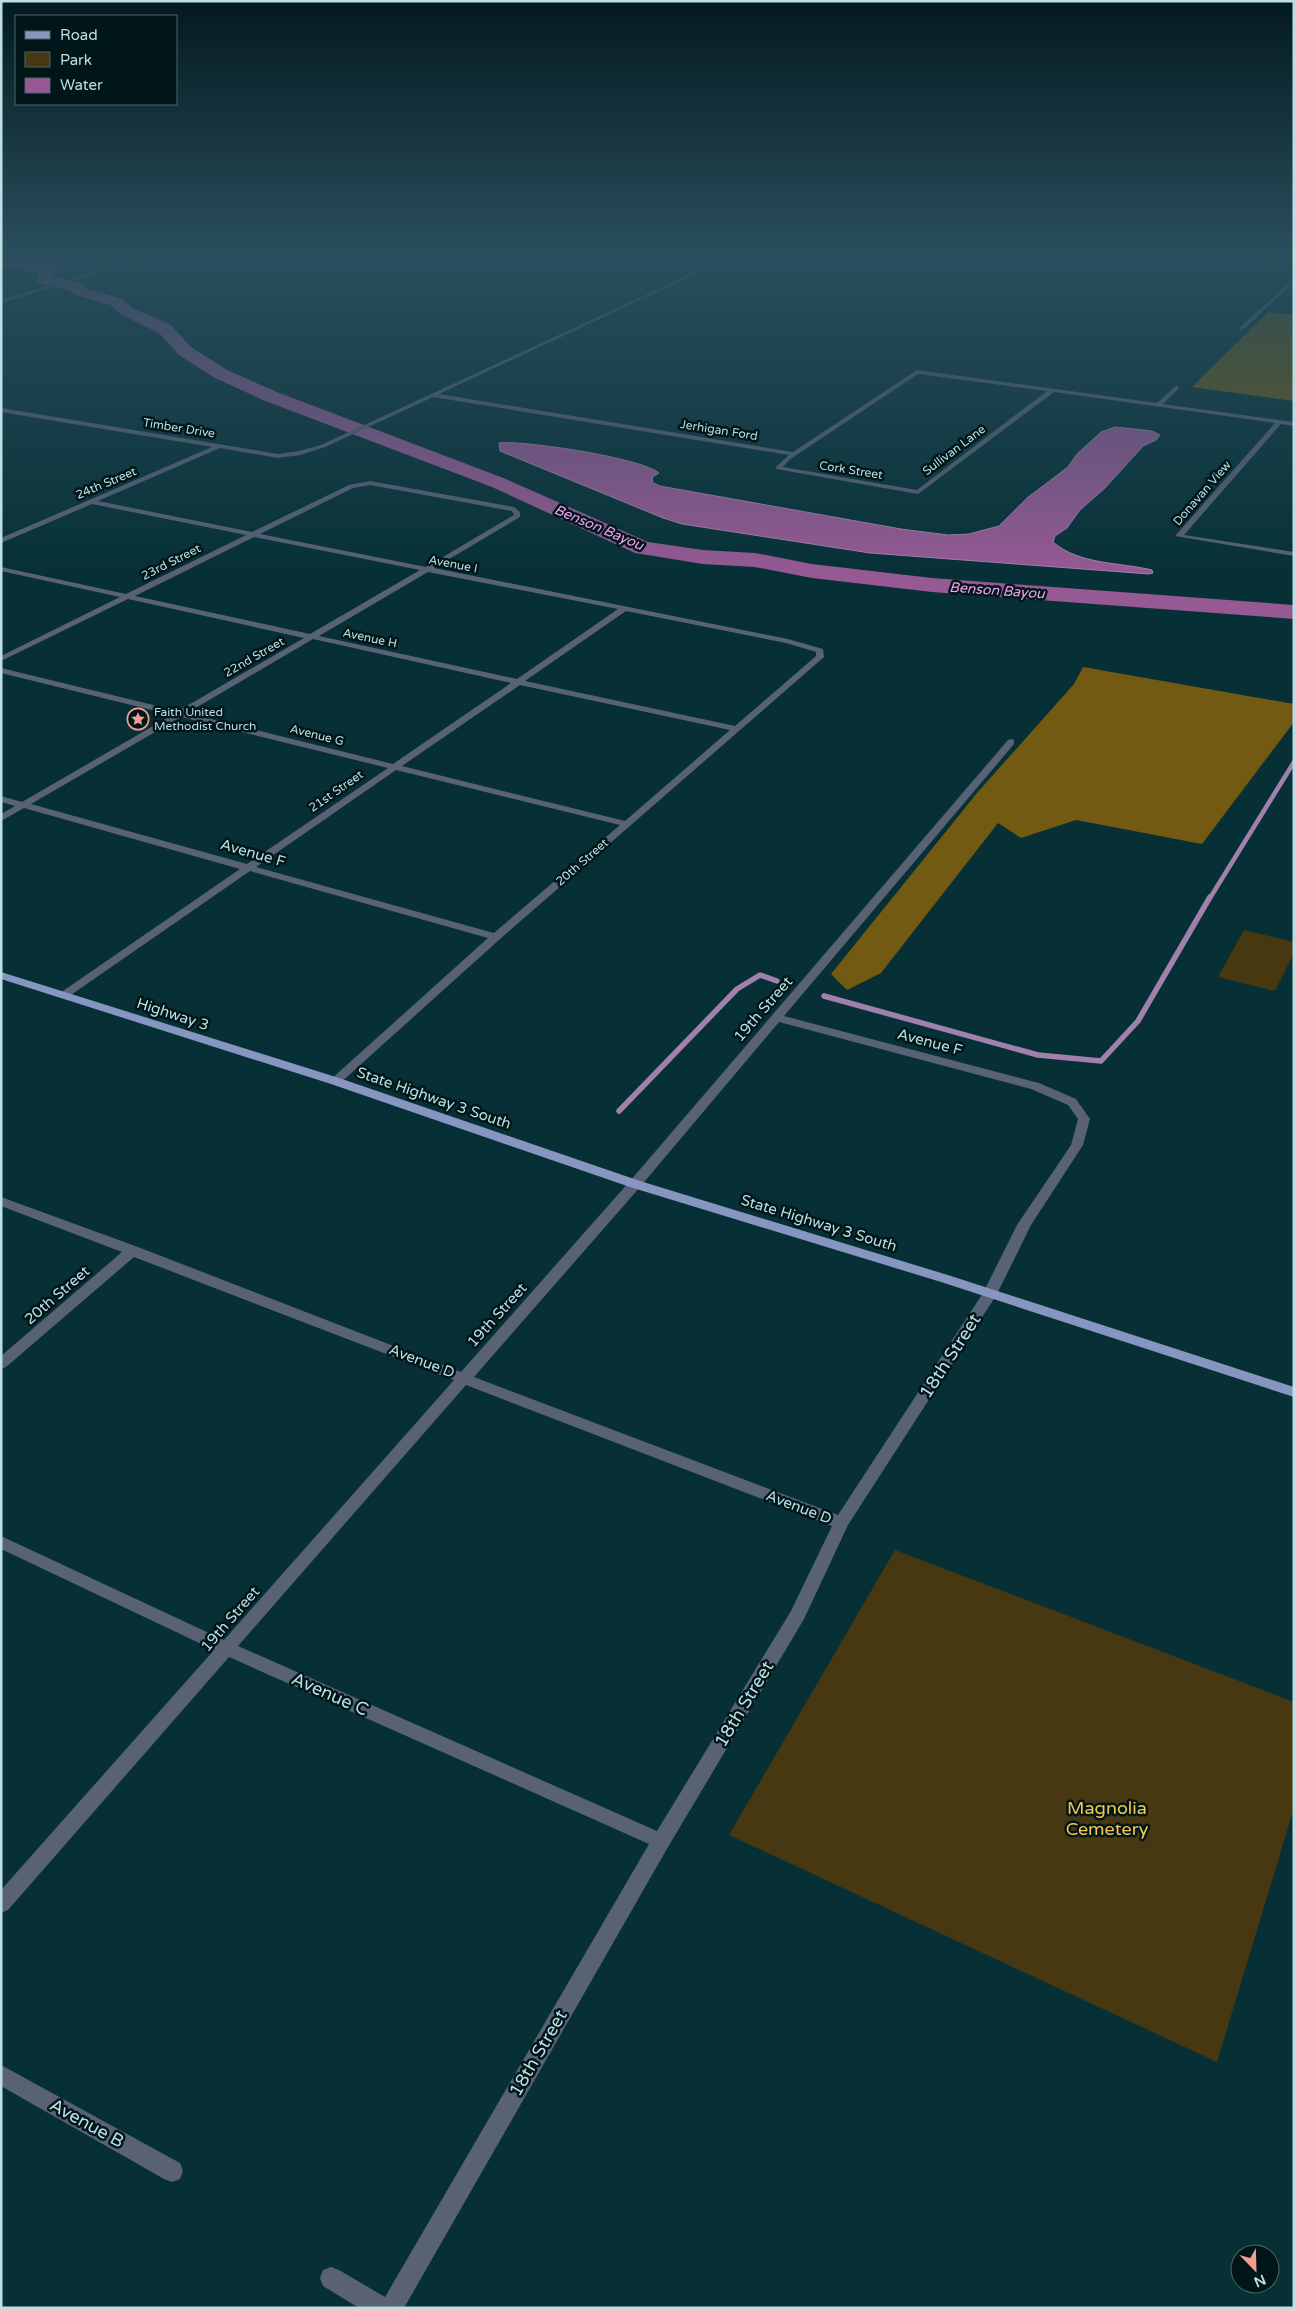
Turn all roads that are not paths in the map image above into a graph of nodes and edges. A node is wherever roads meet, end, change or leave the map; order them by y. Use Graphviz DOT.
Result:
graph roads {
  1 [pos="508,360"];
  2 [pos="1177,387"];
  3 [pos="1052,390"];
  4 [pos="432,395"];
  5 [pos="1158,405"];
  6 [pos="1,410"];
  7 [pos="1279,422"];
  8 [pos="1294,424"];
  9 [pos="220,446"];
  10 [pos="795,454"];
  11 [pos="351,486"];
  12 [pos="918,492"];
  13 [pos="91,502"];
  14 [pos="250,535"];
  15 [pos="1,540"];
  16 [pos="1294,554"];
  17 [pos="1,569"];
  18 [pos="426,570"];
  19 [pos="126,596"];
  20 [pos="624,609"];
  21 [pos="312,637"];
  22 [pos="811,648"];
  23 [pos="1,660"];
  24 [pos="1,670"];
  25 [pos="517,682"];
  26 [pos="179,714"];
  27 [pos="735,729"];
  28 [pos="1011,742"];
  29 [pos="394,767"];
  30 [pos="1,799"];
  31 [pos="23,805"];
  32 [pos="1,818"];
  33 [pos="627,824"];
  34 [pos="249,867"];
  35 [pos="496,937"];
  36 [pos="1,975"];
  37 [pos="64,995"];
  38 [pos="777,1018"];
  39 [pos="335,1081"];
  40 [pos="1072,1102"];
  41 [pos="635,1184"];
  42 [pos="1,1201"];
  43 [pos="133,1250"];
  44 [pos="990,1294"];
  45 [pos="1,1364"];
  46 [pos="463,1377"];
  47 [pos="1294,1392"];
  48 [pos="841,1523"];
  49 [pos="1,1542"];
  50 [pos="226,1648"];
  51 [pos="661,1841"];
  52 [pos="1,1904"];
  53 [pos="1,2076"];
  54 [pos="172,2171"];
  55 [pos="331,2278"];
  56 [pos="381,2308"];
  57 [pos="391,2308"];
  1 -- 4 [label="street, Timber Drive"];
  2 -- 5 [label="street"];
  3 -- 5 [label="street"];
  3 -- 10 [label="street"];
  3 -- 12 [label="street, Sullivan Lane"];
  4 -- 9 [label="street, Timber Drive"];
  4 -- 10 [label="street, Jerhigan Ford"];
  5 -- 7 [label="street"];
  6 -- 9 [label="street, Timber Drive"];
  7 -- 8 [label="street"];
  7 -- 16 [label="street, Donavan View"];
  9 -- 13 [label="street, 24th Street"];
  10 -- 12 [label="street, Cork Street"];
  11 -- 14 [label="street, 23rd Street"];
  11 -- 18 [label="street, 22nd Street"];
  13 -- 14 [label="street, Avenue I"];
  13 -- 15 [label="street, 24th Street"];
  14 -- 18 [label="street, Avenue I"];
  14 -- 19 [label="street, 23rd Street"];
  17 -- 19 [label="street, Avenue H"];
  18 -- 20 [label="street, Avenue I"];
  18 -- 21 [label="street, 22nd Street"];
  19 -- 21 [label="street, Avenue H"];
  19 -- 23 [label="street, 23rd Street"];
  20 -- 22 [label="street, Avenue I"];
  20 -- 25 [label="street, 21st Street"];
  21 -- 25 [label="street, Avenue H"];
  21 -- 26 [label="street, 22nd Street"];
  22 -- 27 [label="street, 20th Street"];
  24 -- 26 [label="street, Avenue G"];
  25 -- 27 [label="street, Avenue H"];
  25 -- 29 [label="street, 21st Street"];
  26 -- 29 [label="street, Avenue G"];
  26 -- 31 [label="street, 22nd Street"];
  27 -- 33 [label="street, 20th Street"];
  28 -- 38 [label="street, 19th Street"];
  29 -- 33 [label="street, Avenue G"];
  29 -- 34 [label="street, 21st Street"];
  30 -- 31 [label="street, Avenue F"];
  31 -- 32 [label="street, 22nd Street"];
  31 -- 34 [label="street, Avenue F"];
  33 -- 35 [label="street, 20th Street"];
  34 -- 35 [label="street, Avenue F"];
  34 -- 37 [label="street, 21st Street"];
  35 -- 39 [label="street, 20th Street"];
  36 -- 37 [label="main road, Highway 3"];
  37 -- 39 [label="main road, Highway 3"];
  38 -- 40 [label="street, Avenue F"];
  38 -- 41 [label="street, 19th Street"];
  39 -- 41 [label="main road, State Highway 3 South"];
  40 -- 44 [label="street, 18th Street"];
  41 -- 44 [label="main road, State Highway 3 South"];
  41 -- 46 [label="street, 19th Street"];
  42 -- 43 [label="street, Avenue D"];
  43 -- 45 [label="street, 20th Street"];
  43 -- 46 [label="street, Avenue D"];
  44 -- 47 [label="main road, State Highway 3 South"];
  44 -- 48 [label="street, 18th Street"];
  46 -- 48 [label="street, Avenue D"];
  46 -- 50 [label="street, 19th Street"];
  48 -- 51 [label="street, 18th Street"];
  49 -- 50 [label="street, Avenue C"];
  50 -- 51 [label="street, Avenue C"];
  50 -- 52 [label="street, 19th Street"];
  51 -- 57 [label="street, 18th Street"];
  53 -- 54 [label="street, Avenue B"];
  55 -- 56 [label="street"];
}
